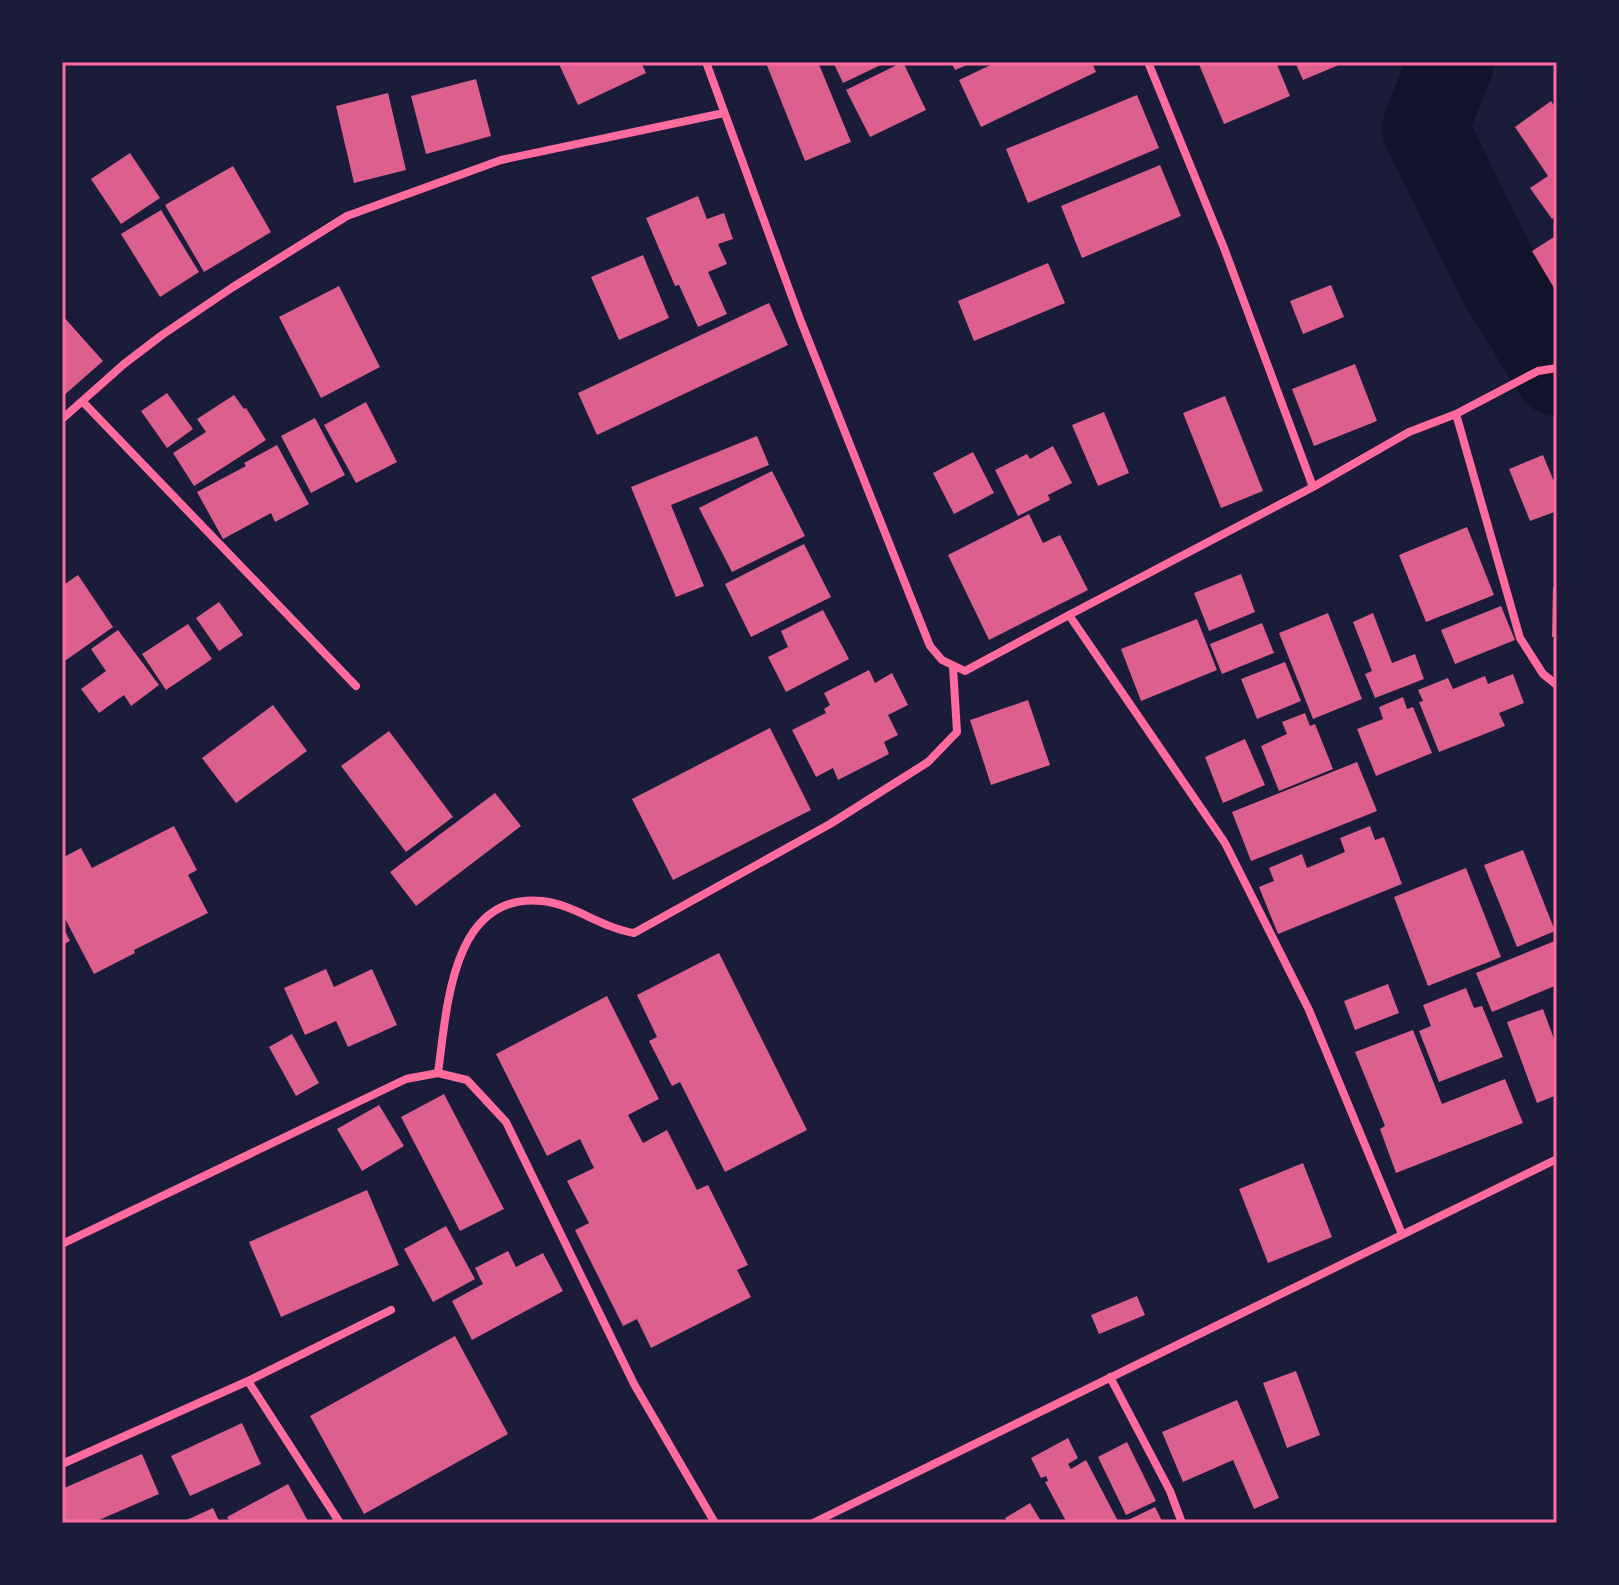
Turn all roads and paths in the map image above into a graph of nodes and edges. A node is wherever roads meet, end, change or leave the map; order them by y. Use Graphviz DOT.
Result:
graph roads {
  1 [pos="706,62"];
  2 [pos="1148,62"];
  3 [pos="724,113"];
  4 [pos="1557,368"];
  5 [pos="83,402"];
  6 [pos="1456,414"];
  7 [pos="62,419"];
  8 [pos="1313,487"];
  9 [pos="1069,615"];
  10 [pos="953,667"];
  11 [pos="1557,685"];
  12 [pos="356,686"];
  13 [pos="438,1073"];
  14 [pos="1557,1159"];
  15 [pos="1402,1234"];
  16 [pos="62,1244"];
  17 [pos="391,1310"];
  18 [pos="1110,1377"];
  19 [pos="248,1381"];
  20 [pos="62,1464"];
  21 [pos="340,1523"];
  22 [pos="715,1523"];
  23 [pos="813,1523"];
  24 [pos="1182,1523"];
  1 -- 3 [label="street"];
  2 -- 8 [label="street"];
  3 -- 5 [label="street"];
  3 -- 10 [label="street"];
  4 -- 6 [label="street"];
  5 -- 7 [label="street"];
  5 -- 12 [label="street"];
  6 -- 8 [label="street"];
  6 -- 11 [label="street"];
  8 -- 9 [label="street"];
  9 -- 10 [label="street"];
  9 -- 15 [label="street"];
  10 -- 13 [label="street"];
  13 -- 16 [label="street"];
  13 -- 22 [label="street"];
  14 -- 15 [label="street"];
  15 -- 18 [label="street"];
  17 -- 19 [label="street"];
  18 -- 23 [label="street"];
  18 -- 24 [label="street"];
  19 -- 20 [label="street"];
  19 -- 21 [label="street"];
}
